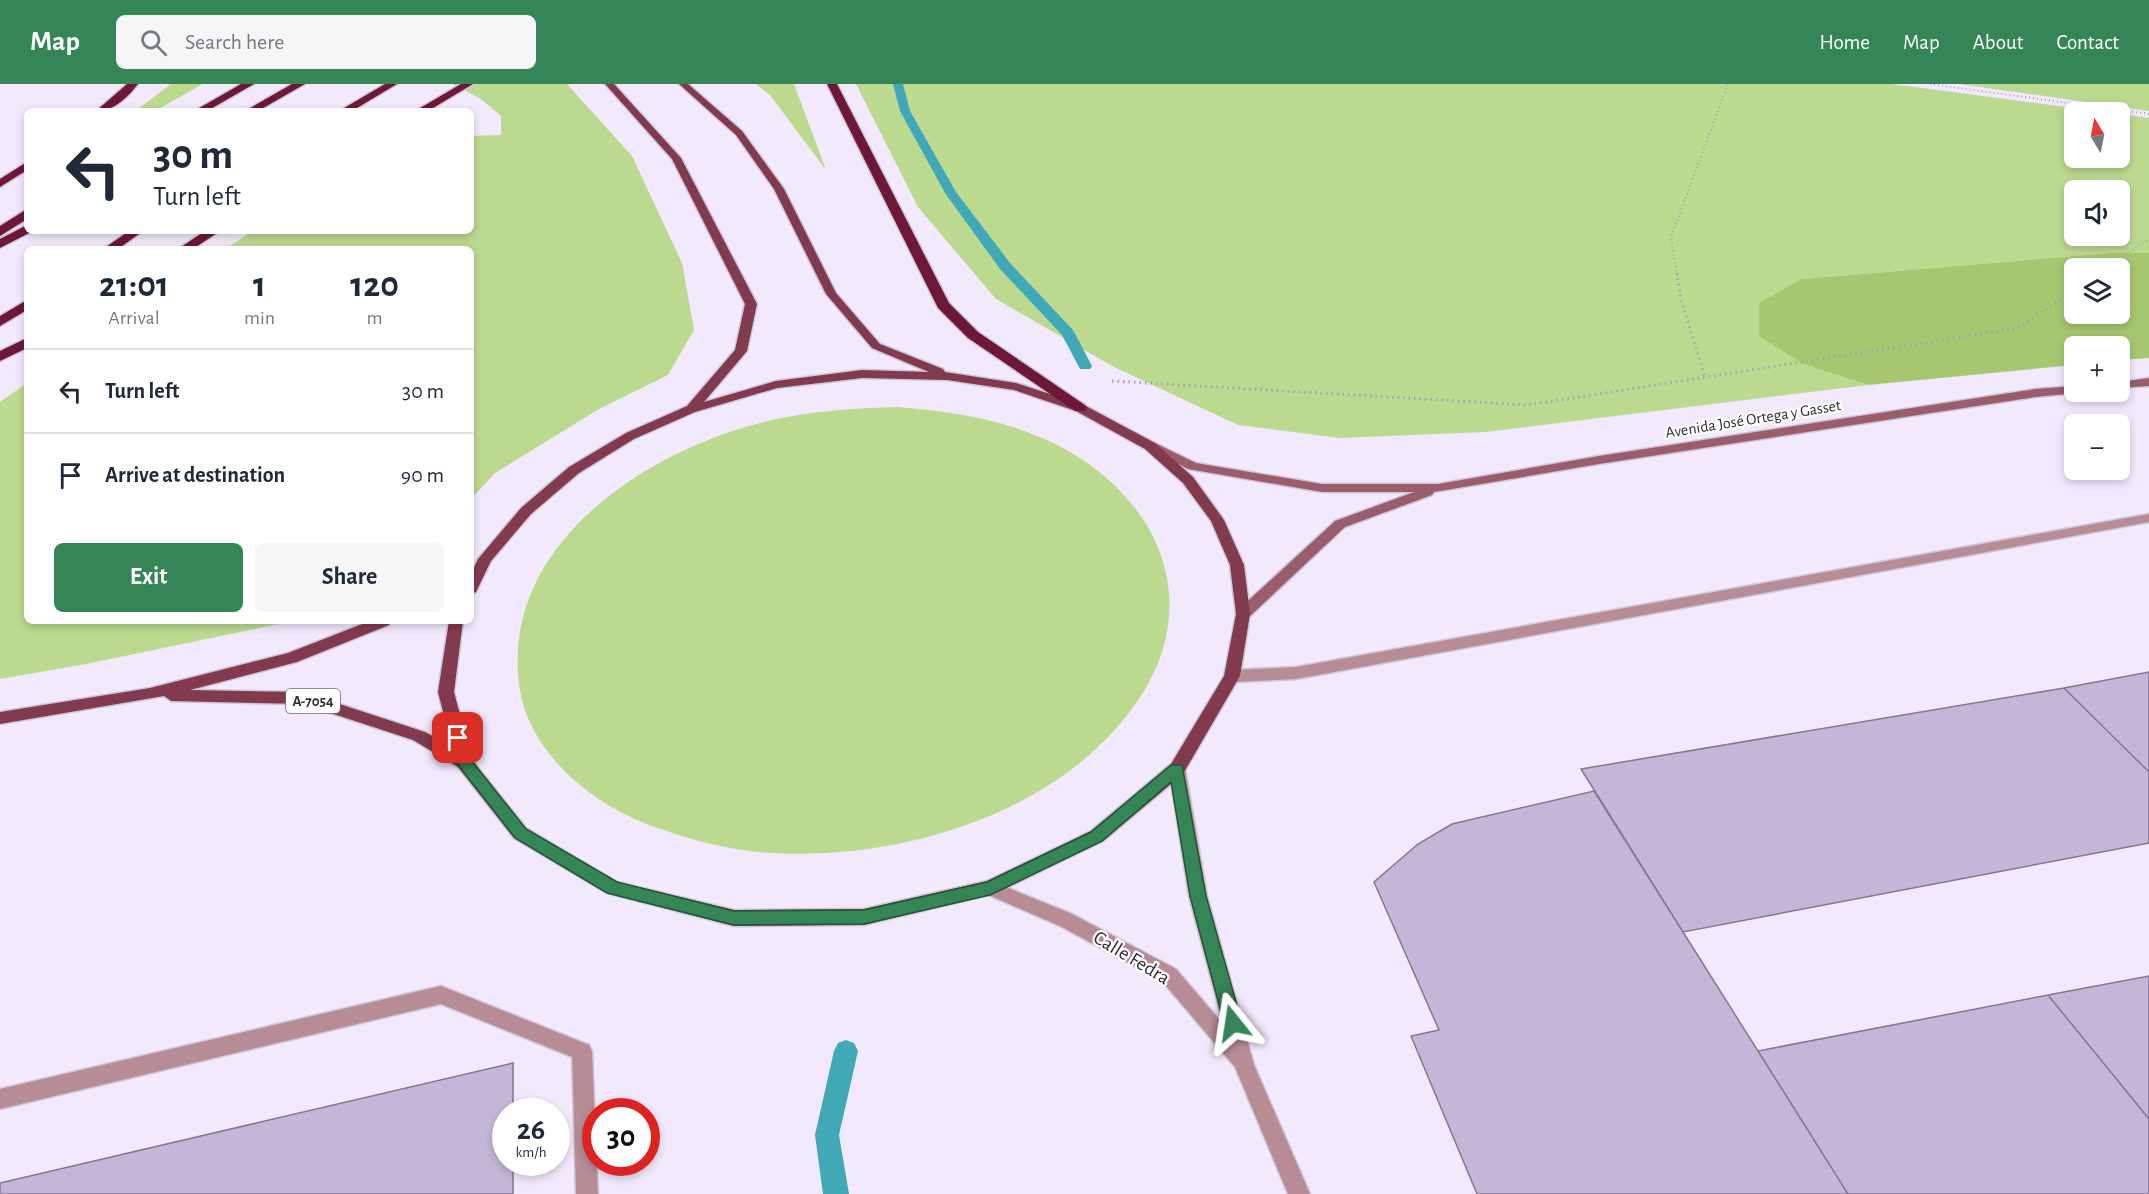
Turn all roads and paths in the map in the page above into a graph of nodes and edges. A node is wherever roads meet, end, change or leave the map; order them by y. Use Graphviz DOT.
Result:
graph roads {
  1 [pos="133,84"];
  2 [pos="249,84"];
  3 [pos="300,84"];
  4 [pos="392,84"];
  5 [pos="468,84"];
  6 [pos="609,84"];
  7 [pos="684,84"];
  8 [pos="832,84"];
  9 [pos="1728,84"];
  10 [pos="1930,84"];
  11 [pos="105,108"];
  12 [pos="205,108"];
  13 [pos="255,108"];
  14 [pos="349,108"];
  15 [pos="425,108"];
  16 [pos="2149,114"];
  17 [pos="24,167"];
  18 [pos="0,184"];
  19 [pos="24,215"];
  20 [pos="0,232"];
  21 [pos="24,232"];
  22 [pos="132,234"];
  23 [pos="209,234"];
  24 [pos="2149,239"];
  25 [pos="0,244"];
  26 [pos="114,246"];
  27 [pos="189,246"];
  28 [pos="2121,258"];
  29 [pos="2064,297"];
  30 [pos="24,306"];
  31 [pos="0,322"];
  32 [pos="24,344"];
  33 [pos="0,357"];
  34 [pos="947,376"];
  35 [pos="1706,377"];
  36 [pos="1106,381"];
  37 [pos="2149,382"];
  38 [pos="2130,384"];
  39 [pos="2064,391"];
  40 [pos="1080,408"];
  41 [pos="691,409"];
  42 [pos="1150,446"];
  43 [pos="1438,489"];
  44 [pos="2149,518"];
  45 [pos="485,559"];
  46 [pos="474,566"];
  47 [pos="474,583"];
  48 [pos="1243,614"];
  49 [pos="377,624"];
  50 [pos="456,624"];
  51 [pos="1232,676"];
  52 [pos="150,694"];
  53 [pos="0,718"];
  54 [pos="464,762"];
  55 [pos="1177,769"];
  56 [pos="990,888"];
  57 [pos="1244,1065"];
  58 [pos="0,1099"];
  59 [pos="587,1194"];
  60 [pos="1299,1194"];
  1 -- 11 [label="highway"];
  2 -- 12 [label="highway"];
  3 -- 13 [label="highway"];
  4 -- 14 [label="highway"];
  5 -- 15 [label="highway"];
  6 -- 41 [label="main road"];
  7 -- 34 [label="main road"];
  8 -- 40 [label="highway"];
  9 -- 35 [label="path"];
  10 -- 16 [label="path"];
  17 -- 18 [label="highway"];
  19 -- 20 [label="highway"];
  21 -- 25 [label="highway"];
  22 -- 26 [label="highway"];
  23 -- 27 [label="highway"];
  24 -- 28 [label="path"];
  29 -- 35 [label="path"];
  30 -- 31 [label="highway"];
  32 -- 33 [label="highway"];
  34 -- 40 [label="main road"];
  34 -- 41 [label="main road"];
  35 -- 36 [label="path"];
  37 -- 38 [label="main road"];
  39 -- 43 [label="main road, Avenida José Ortega y Gasset"];
  40 -- 42 [label="main road"];
  41 -- 45 [label="main road"];
  42 -- 43 [label="main road, Avenida José Ortega y Gasset"];
  42 -- 48 [label="main road"];
  43 -- 48 [label="main road, Avenida José Ortega y Gasset"];
  44 -- 51 [label="street"];
  45 -- 46 [label="main road"];
  45 -- 47 [label="main road"];
  48 -- 51 [label="main road"];
  49 -- 52 [label="main road, A-7054"];
  50 -- 54 [label="main road"];
  51 -- 55 [label="main road"];
  52 -- 53 [label="main road, A-7054"];
  52 -- 54 [label="main road, A-7054"];
  54 -- 56 [label="main road"];
  55 -- 56 [label="main road"];
  55 -- 57 [label="street, Calle Fedra"];
  56 -- 57 [label="street, Calle Fedra"];
  57 -- 60 [label="street, Calle Fedra"];
  58 -- 59 [label="street"];
}
